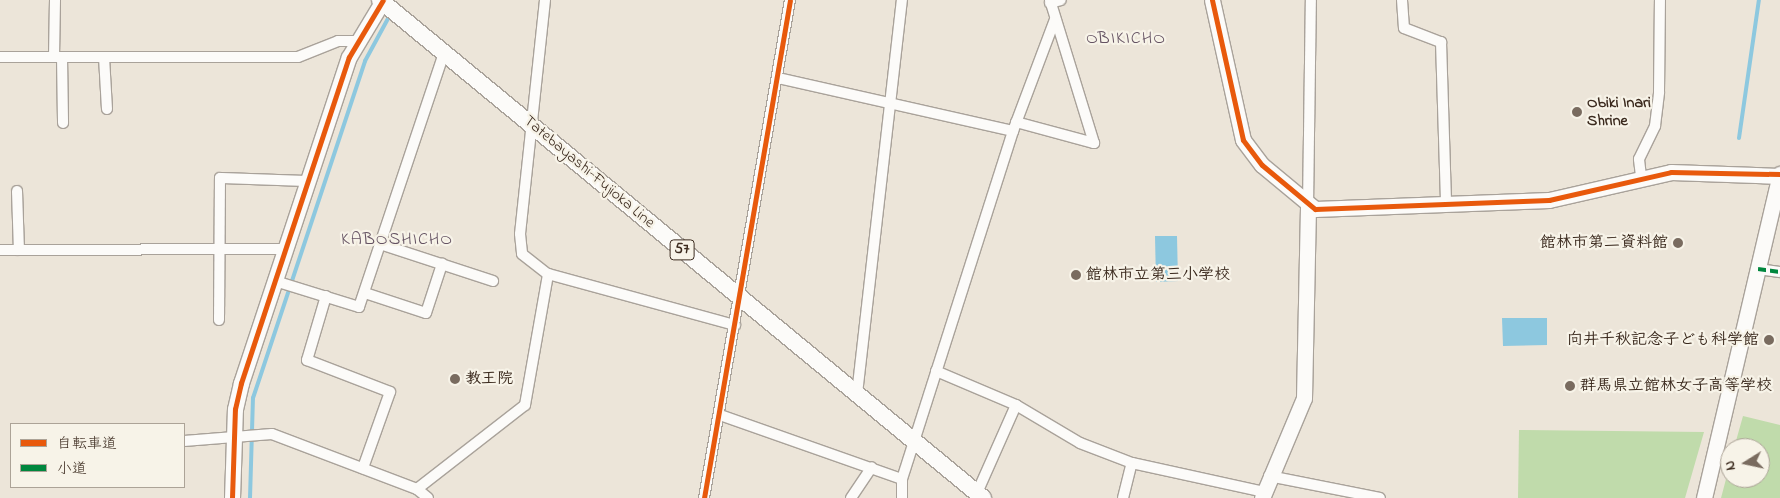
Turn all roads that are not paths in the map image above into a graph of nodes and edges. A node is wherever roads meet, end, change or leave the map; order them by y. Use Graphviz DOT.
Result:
graph roads {
  1 [pos="55,0"];
  2 [pos="545,0"];
  3 [pos="790,0"];
  4 [pos="902,0"];
  5 [pos="1061,0"];
  6 [pos="1212,0"];
  7 [pos="1311,0"];
  8 [pos="1402,0"];
  9 [pos="1660,0"];
  10 [pos="382,1"];
  11 [pos="1050,2"];
  12 [pos="1055,20"];
  13 [pos="357,41"];
  14 [pos="444,53"];
  15 [pos="0,57"];
  16 [pos="58,57"];
  17 [pos="104,57"];
  18 [pos="778,78"];
  19 [pos="890,101"];
  20 [pos="106,109"];
  21 [pos="63,123"];
  22 [pos="533,125"];
  23 [pos="1015,126"];
  24 [pos="1780,175"];
  25 [pos="1641,176"];
  26 [pos="308,181"];
  27 [pos="17,191"];
  28 [pos="1446,205"];
  29 [pos="1308,206"];
  30 [pos="380,244"];
  31 [pos="0,250"];
  32 [pos="19,250"];
  33 [pos="219,250"];
  34 [pos="286,250"];
  35 [pos="442,264"];
  36 [pos="1758,269"];
  37 [pos="1780,272"];
  38 [pos="548,274"];
  39 [pos="493,280"];
  40 [pos="275,281"];
  41 [pos="365,293"];
  42 [pos="326,296"];
  43 [pos="740,297"];
  44 [pos="220,320"];
  45 [pos="735,325"];
  46 [pos="936,371"];
  47 [pos="857,394"];
  48 [pos="1016,405"];
  49 [pos="720,415"];
  50 [pos="233,438"];
  51 [pos="914,440"];
  52 [pos="185,441"];
  53 [pos="1132,463"];
  54 [pos="872,467"];
  55 [pos="363,468"];
  56 [pos="1269,476"];
  57 [pos="902,478"];
  58 [pos="417,489"];
  59 [pos="1263,495"];
  60 [pos="980,496"];
  61 [pos="232,498"];
  62 [pos="428,498"];
  63 [pos="704,498"];
  64 [pos="851,498"];
  65 [pos="902,498"];
  66 [pos="1123,498"];
  67 [pos="1380,498"];
  68 [pos="1704,498"];
  1 -- 16 [label="street"];
  2 -- 22 [label="street"];
  3 -- 18 [label="street"];
  4 -- 19 [label="street"];
  5 -- 11 [label="street"];
  6 -- 29 [label="street"];
  7 -- 29 [label="street"];
  8 -- 28 [label="street"];
  9 -- 25 [label="street"];
  10 -- 13 [label="street"];
  10 -- 14 [label="main road, Tatebayashi-Fujioka Line / 57"];
  11 -- 12 [label="street"];
  12 -- 23 [label="street"];
  12 -- 23 [label="street"];
  13 -- 17 [label="street"];
  13 -- 26 [label="street"];
  14 -- 22 [label="main road, Tatebayashi-Fujioka Line / 57"];
  14 -- 30 [label="street"];
  15 -- 16 [label="street"];
  16 -- 17 [label="street"];
  16 -- 21 [label="street"];
  17 -- 20 [label="street"];
  18 -- 19 [label="street"];
  18 -- 43 [label="street"];
  19 -- 23 [label="street"];
  19 -- 47 [label="street"];
  22 -- 38 [label="street"];
  22 -- 43 [label="main road, Tatebayashi-Fujioka Line / 57"];
  23 -- 46 [label="street"];
  24 -- 25 [label="street"];
  24 -- 36 [label="street"];
  25 -- 28 [label="street"];
  26 -- 33 [label="street"];
  26 -- 34 [label="street"];
  27 -- 32 [label="street"];
  28 -- 29 [label="street"];
  29 -- 56 [label="street"];
  30 -- 35 [label="street"];
  30 -- 41 [label="street"];
  31 -- 32 [label="street"];
  32 -- 33 [label="street"];
  33 -- 34 [label="street"];
  33 -- 44 [label="street"];
  34 -- 40 [label="street"];
  35 -- 39 [label="street"];
  35 -- 41 [label="street"];
  36 -- 37 [label="street"];
  36 -- 68 [label="street"];
  38 -- 45 [label="street"];
  38 -- 58 [label="street"];
  40 -- 42 [label="street"];
  40 -- 50 [label="street"];
  41 -- 42 [label="street"];
  42 -- 55 [label="street"];
  43 -- 45 [label="street"];
  43 -- 47 [label="main road, Tatebayashi-Fujioka Line / 57"];
  45 -- 49 [label="street"];
  46 -- 48 [label="street"];
  46 -- 51 [label="street"];
  47 -- 51 [label="main road, Tatebayashi-Fujioka Line / 57"];
  48 -- 53 [label="street"];
  48 -- 60 [label="street"];
  49 -- 54 [label="street"];
  49 -- 63 [label="street"];
  50 -- 52 [label="street"];
  50 -- 55 [label="street"];
  50 -- 61 [label="street"];
  51 -- 57 [label="street"];
  51 -- 60 [label="main road, Tatebayashi-Fujioka Line / 57"];
  53 -- 59 [label="street"];
  53 -- 66 [label="street"];
  54 -- 57 [label="street"];
  54 -- 64 [label="street"];
  55 -- 58 [label="street"];
  56 -- 59 [label="street"];
  56 -- 67 [label="street"];
  57 -- 65 [label="street"];
  58 -- 62 [label="street"];
}
